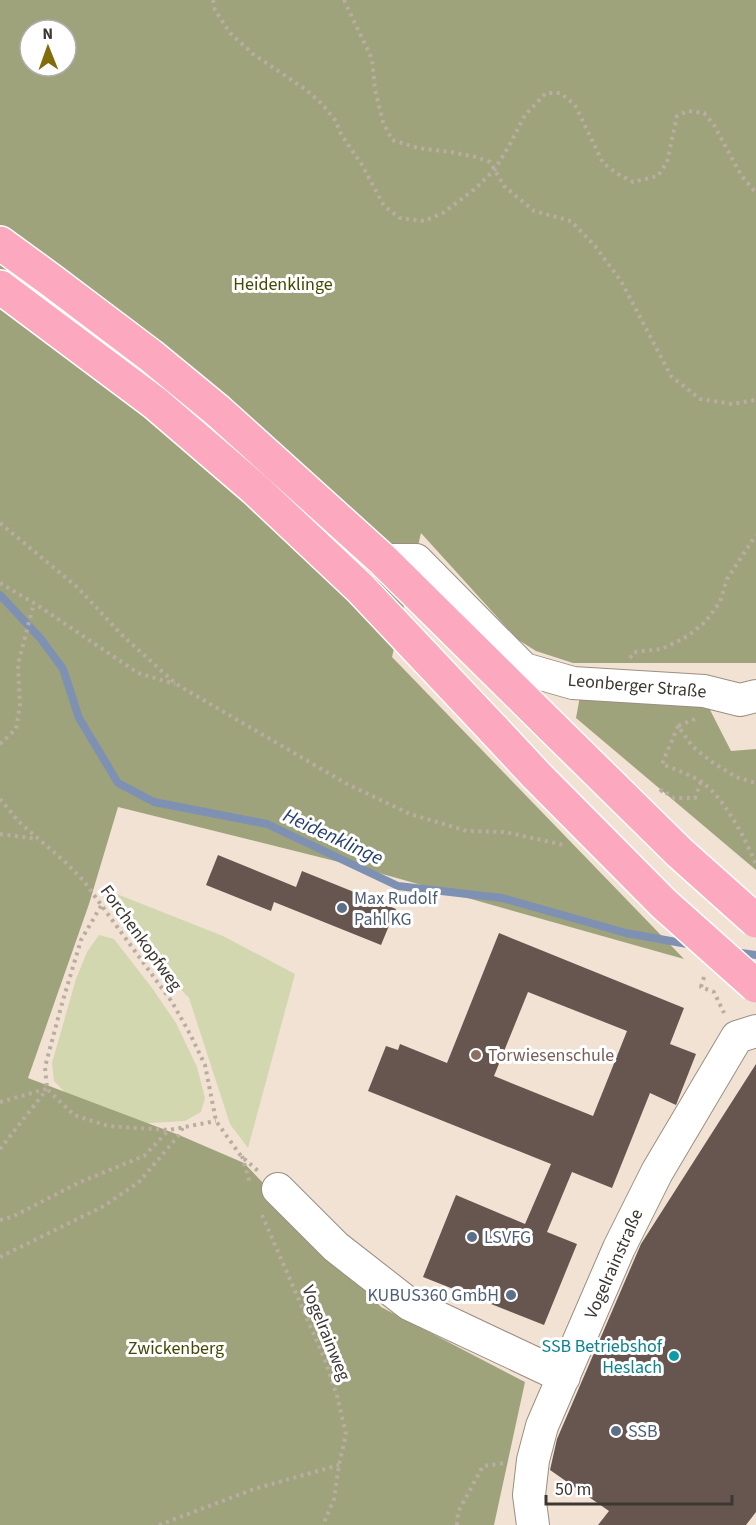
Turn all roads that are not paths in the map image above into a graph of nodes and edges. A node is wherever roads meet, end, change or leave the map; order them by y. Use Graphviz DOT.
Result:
graph roads {
  1 [pos="0,243"];
  2 [pos="0,287"];
  3 [pos="383,560"];
  4 [pos="756,696"];
  5 [pos="756,921"];
  6 [pos="756,986"];
  7 [pos="746,1034"];
  8 [pos="263,1196"];
  9 [pos="564,1377"];
  10 [pos="533,1525"];
  1 -- 3 [label="highway"];
  2 -- 6 [label="highway, bridge"];
  3 -- 4 [label="street, Leonberger Straße"];
  3 -- 5 [label="highway, bridge"];
  7 -- 9 [label="street, Vogelrainstraße"];
  8 -- 9 [label="street"];
  9 -- 10 [label="street, Vogelrainstraße"];
}
